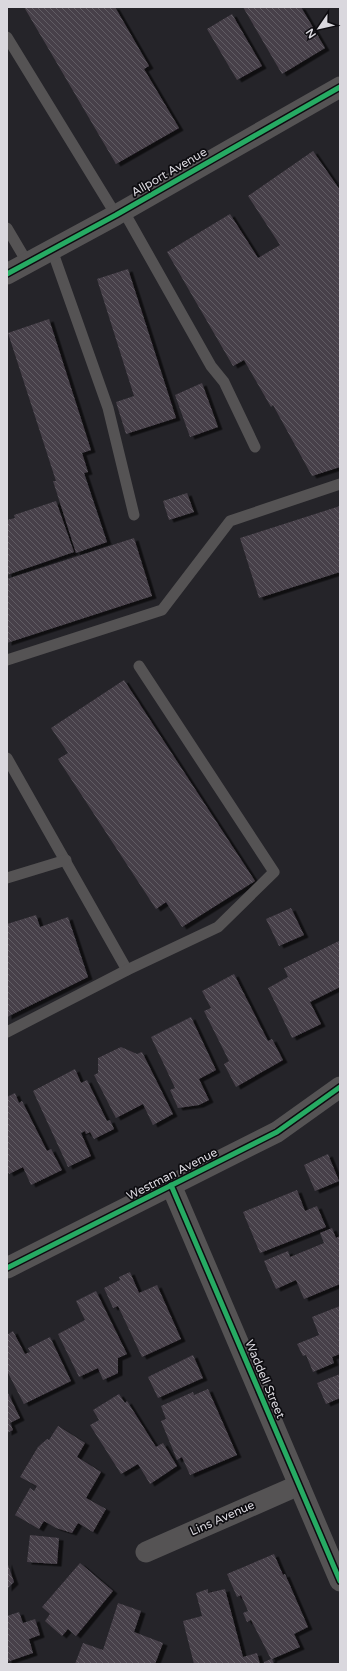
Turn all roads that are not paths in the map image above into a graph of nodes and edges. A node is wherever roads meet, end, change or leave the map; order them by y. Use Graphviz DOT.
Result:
graph roads {
  1 [pos="7,37"];
  2 [pos="338,91"];
  3 [pos="119,212"];
  4 [pos="7,228"];
  5 [pos="52,250"];
  6 [pos="27,262"];
  7 [pos="7,274"];
  8 [pos="255,447"];
  9 [pos="340,484"];
  10 [pos="134,515"];
  11 [pos="7,660"];
  12 [pos="139,666"];
  13 [pos="7,758"];
  14 [pos="66,860"];
  15 [pos="7,878"];
  16 [pos="127,970"];
  17 [pos="7,1032"];
  18 [pos="340,1088"];
  19 [pos="171,1185"];
  20 [pos="7,1268"];
  21 [pos="299,1485"];
  22 [pos="146,1552"];
  23 [pos="340,1581"];
  1 -- 3 [label="lane"];
  2 -- 3 [label="street, Allport Avenue"];
  3 -- 5 [label="street, Allport Avenue"];
  3 -- 8 [label="lane"];
  4 -- 6 [label="lane"];
  5 -- 6 [label="street, Allport Avenue"];
  5 -- 10 [label="lane"];
  6 -- 7 [label="street, Allport Avenue"];
  9 -- 11 [label="lane"];
  12 -- 16 [label="lane"];
  13 -- 14 [label="lane"];
  14 -- 15 [label="lane"];
  14 -- 16 [label="lane"];
  16 -- 17 [label="lane"];
  18 -- 19 [label="street, Westman Avenue"];
  19 -- 20 [label="street, Westman Avenue"];
  19 -- 21 [label="street, Waddell Street"];
  21 -- 22 [label="street, Lins Avenue"];
  21 -- 23 [label="street, Waddell Street"];
}
